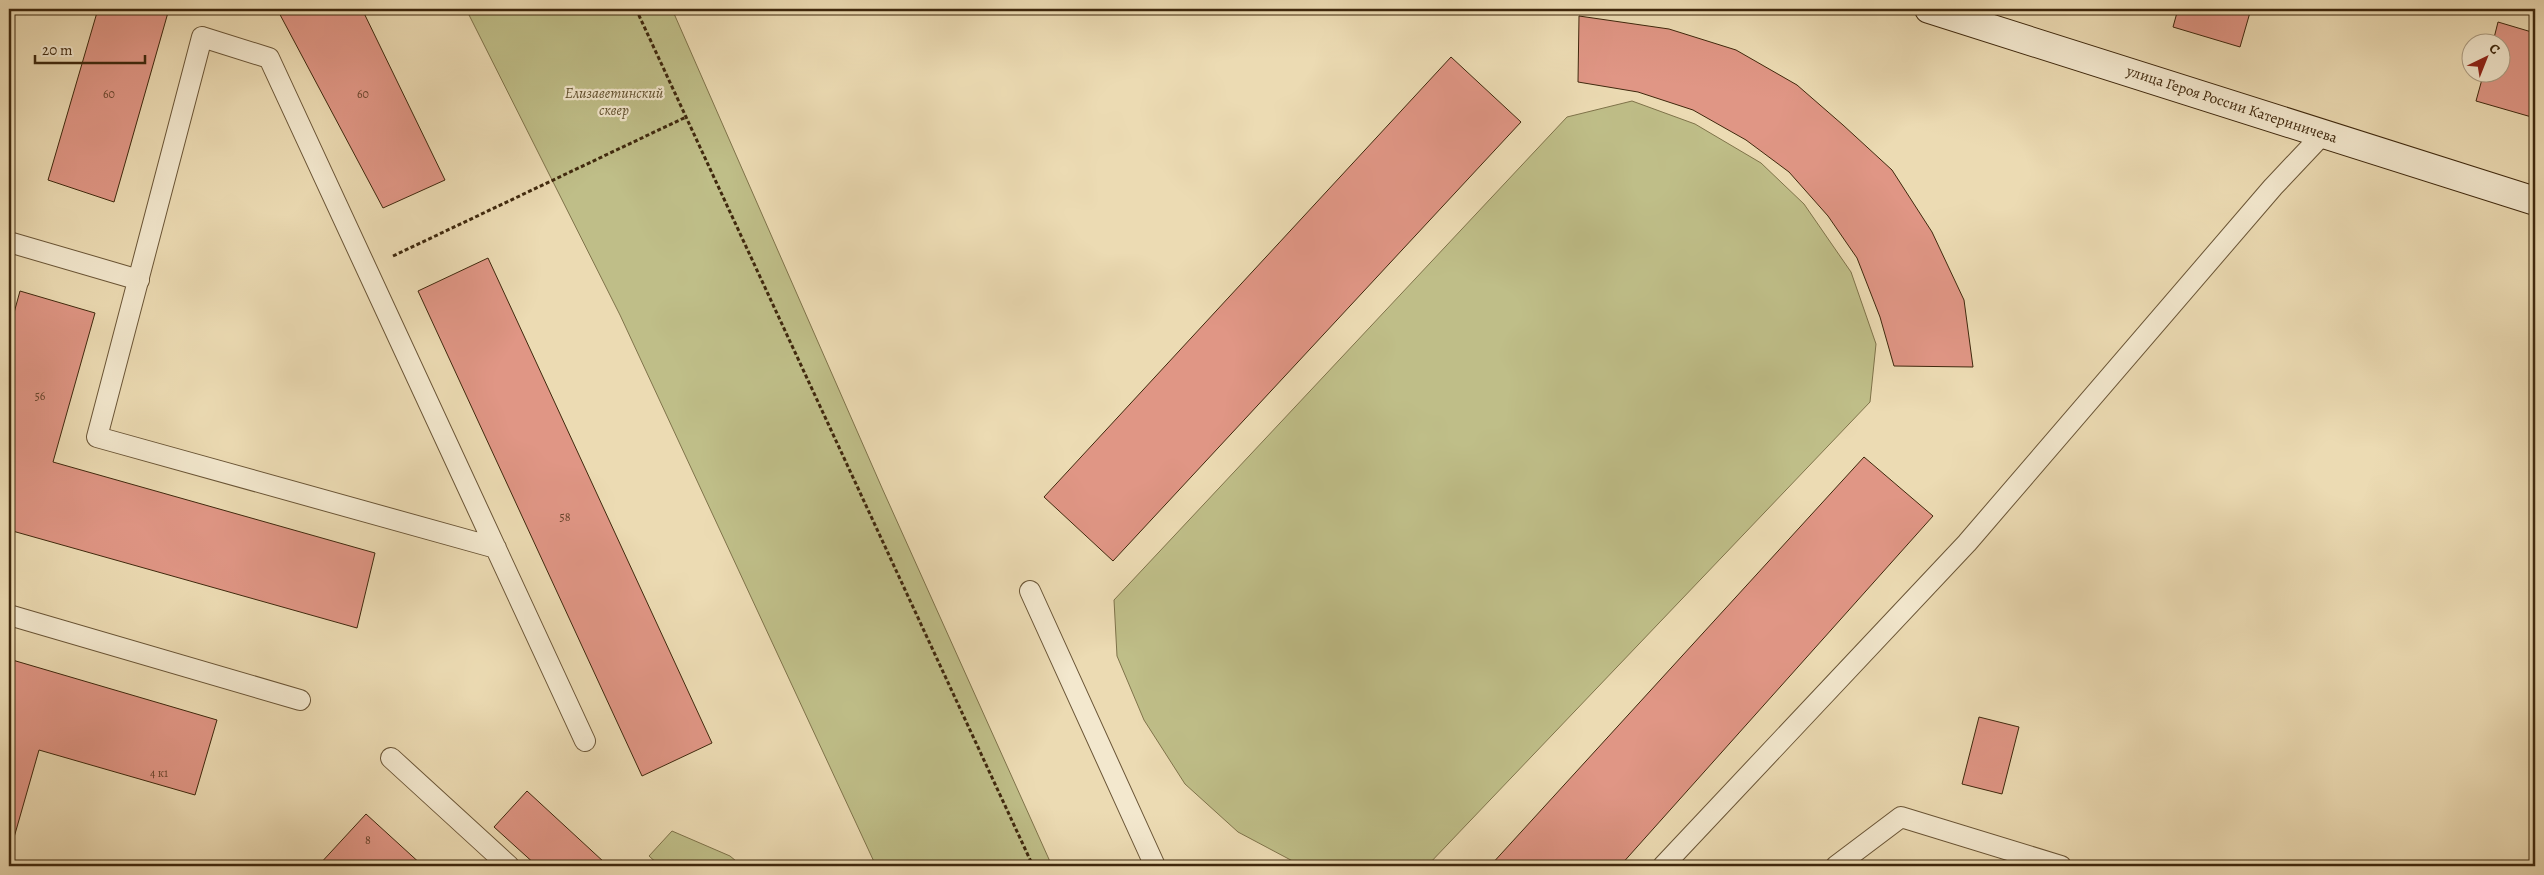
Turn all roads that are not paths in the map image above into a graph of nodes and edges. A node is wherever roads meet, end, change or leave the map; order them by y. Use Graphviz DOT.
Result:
graph roads {
  1 [pos="1929,9"];
  2 [pos="2324,133"];
  3 [pos="2535,201"];
  4 [pos="9,242"];
  5 [pos="138,280"];
  6 [pos="496,548"];
  7 [pos="1030,591"];
  8 [pos="9,615"];
  9 [pos="300,700"];
  10 [pos="586,741"];
  11 [pos="391,758"];
  12 [pos="509,866"];
  13 [pos="1154,866"];
  14 [pos="1663,866"];
  15 [pos="1836,866"];
  16 [pos="2061,866"];
  1 -- 2 [label="main road, улица Героя России Катериничева"];
  2 -- 3 [label="main road, улица Героя России Катериничева"];
  2 -- 14 [label="lane"];
  4 -- 5 [label="lane"];
  5 -- 6 [label="lane"];
  5 -- 6 [label="lane"];
  6 -- 10 [label="lane"];
  7 -- 13 [label="lane"];
  8 -- 9 [label="lane"];
  11 -- 12 [label="lane"];
  15 -- 16 [label="lane"];
}
